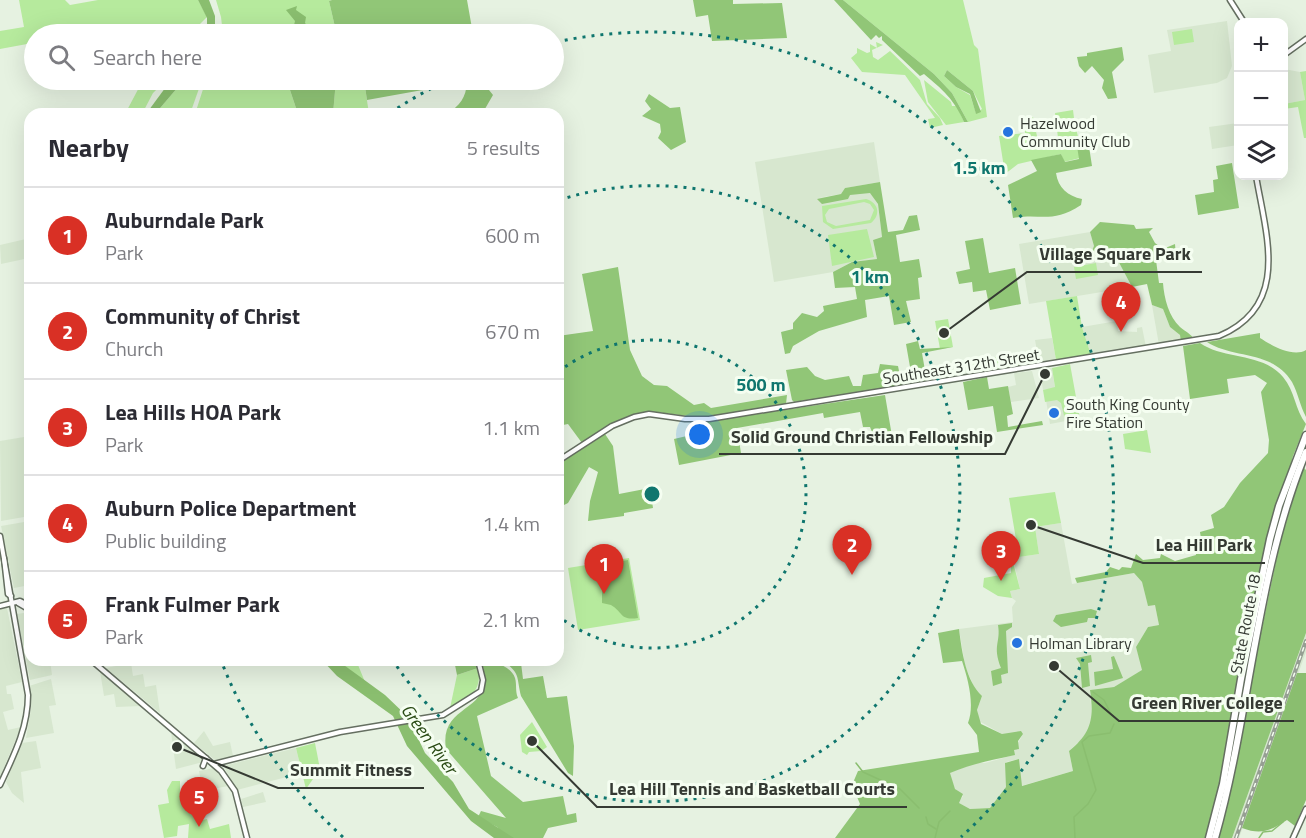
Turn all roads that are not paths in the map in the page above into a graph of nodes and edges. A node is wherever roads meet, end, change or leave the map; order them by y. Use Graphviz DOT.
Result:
graph roads {
  1 [pos="1230,0"];
  2 [pos="1241,18"];
  3 [pos="1306,39"];
  4 [pos="1288,52"];
  5 [pos="1257,180"];
  6 [pos="1306,435"];
  7 [pos="1306,453"];
  8 [pos="564,457"];
  9 [pos="0,536"];
  10 [pos="15,603"];
  11 [pos="0,606"];
  12 [pos="24,606"];
  13 [pos="24,661"];
  14 [pos="25,666"];
  15 [pos="99,666"];
  16 [pos="480,666"];
  17 [pos="206,757"];
  18 [pos="226,761"];
  19 [pos="214,764"];
  20 [pos="203,766"];
  21 [pos="223,773"];
  22 [pos="0,784"];
  23 [pos="1306,809"];
  24 [pos="247,838"];
  25 [pos="1209,838"];
  26 [pos="1215,838"];
  27 [pos="1293,838"];
  1 -- 2 [label="main road"];
  3 -- 4 [label="main road"];
  5 -- 8 [label="main road, Southeast 312th Street"];
  6 -- 25 [label="highway, State Route 18"];
  7 -- 26 [label="highway, State Route 18"];
  9 -- 10 [label="main road"];
  10 -- 11 [label="main road"];
  10 -- 12 [label="main road"];
  10 -- 13 [label="main road"];
  14 -- 22 [label="main road"];
  15 -- 17 [label="main road"];
  16 -- 18 [label="main road"];
  17 -- 19 [label="main road"];
  17 -- 20 [label="main road"];
  18 -- 19 [label="main road"];
  18 -- 21 [label="main road"];
  19 -- 21 [label="main road"];
  21 -- 24 [label="main road"];
  23 -- 27 [label="main road"];
}
